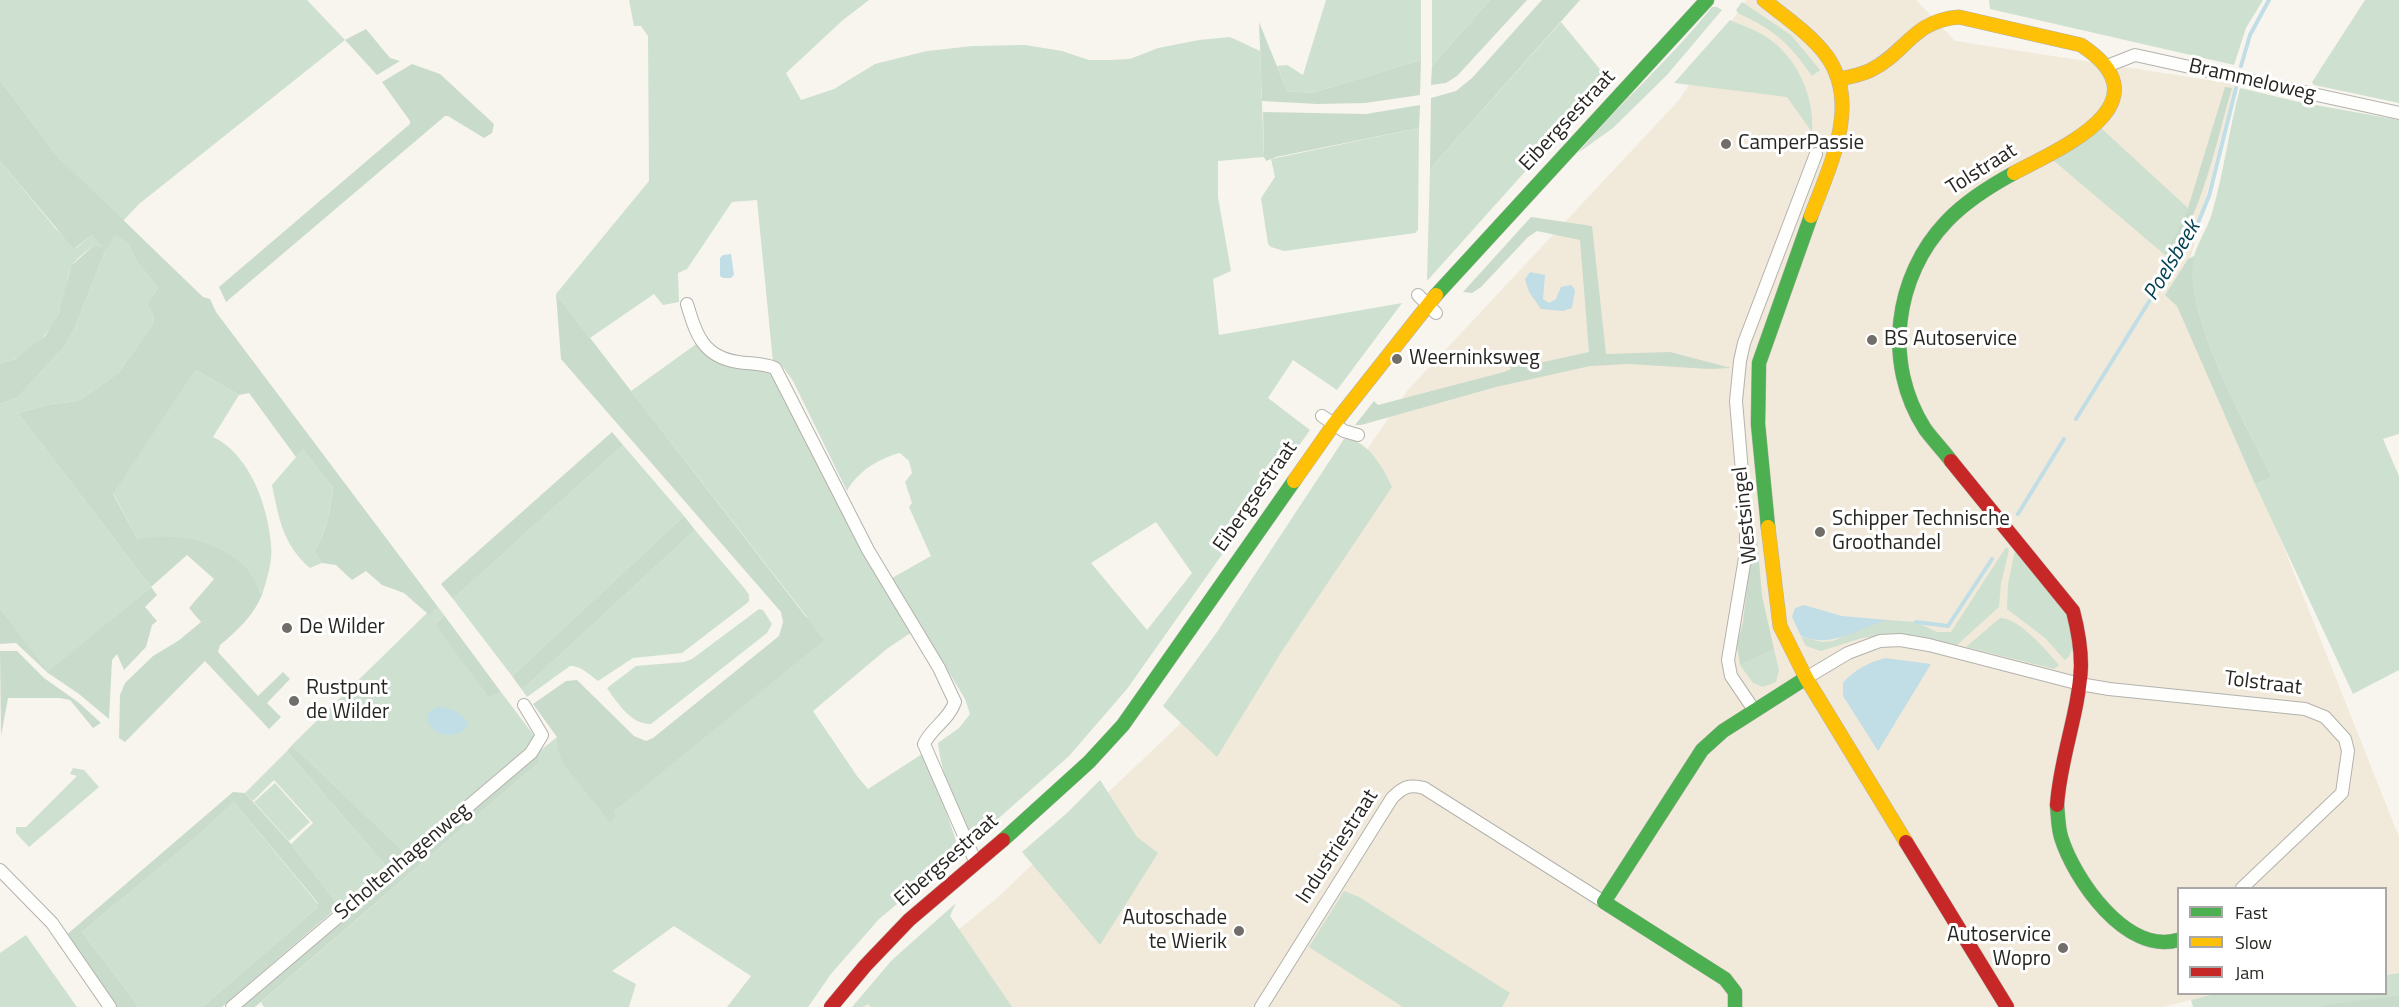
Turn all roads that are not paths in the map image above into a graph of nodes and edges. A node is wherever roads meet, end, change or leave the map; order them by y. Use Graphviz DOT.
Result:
graph roads {
  1 [pos="1707,0"];
  2 [pos="1764,0"];
  3 [pos="2108,66"];
  4 [pos="1839,79"];
  5 [pos="2399,113"];
  6 [pos="1816,154"];
  7 [pos="687,304"];
  8 [pos="1328,419"];
  9 [pos="1358,435"];
  10 [pos="1806,678"];
  11 [pos="2080,684"];
  12 [pos="524,705"];
  13 [pos="1754,710"];
  14 [pos="976,863"];
  15 [pos="0,870"];
  16 [pos="2243,887"];
  17 [pos="1604,902"];
  18 [pos="2177,940"];
  19 [pos="110,1007"];
  20 [pos="232,1007"];
  21 [pos="831,1007"];
  22 [pos="1261,1007"];
  23 [pos="1735,1007"];
  24 [pos="2007,1007"];
  1 -- 8 [label="main road, Eibergsestraat"];
  2 -- 4 [label="main road, Westsingel"];
  3 -- 4 [label="main road"];
  3 -- 5 [label="street, Brammeloweg"];
  3 -- 11 [label="main road, Tolstraat"];
  4 -- 10 [label="main road, Westsingel"];
  6 -- 13 [label="street, Westsingel"];
  7 -- 14 [label="street"];
  8 -- 9 [label="street"];
  8 -- 14 [label="main road, Eibergsestraat"];
  10 -- 11 [label="street, Tolstraat"];
  10 -- 13 [label="main road"];
  10 -- 24 [label="main road, Westsingel"];
  11 -- 16 [label="street, Tolstraat"];
  11 -- 18 [label="main road, Tolstraat"];
  12 -- 20 [label="street, Scholtenhagenweg"];
  13 -- 17 [label="main road"];
  14 -- 21 [label="main road, Eibergsestraat"];
  15 -- 19 [label="street"];
  17 -- 22 [label="street, Industriestraat"];
  17 -- 23 [label="main road, Industriestraat"];
}
